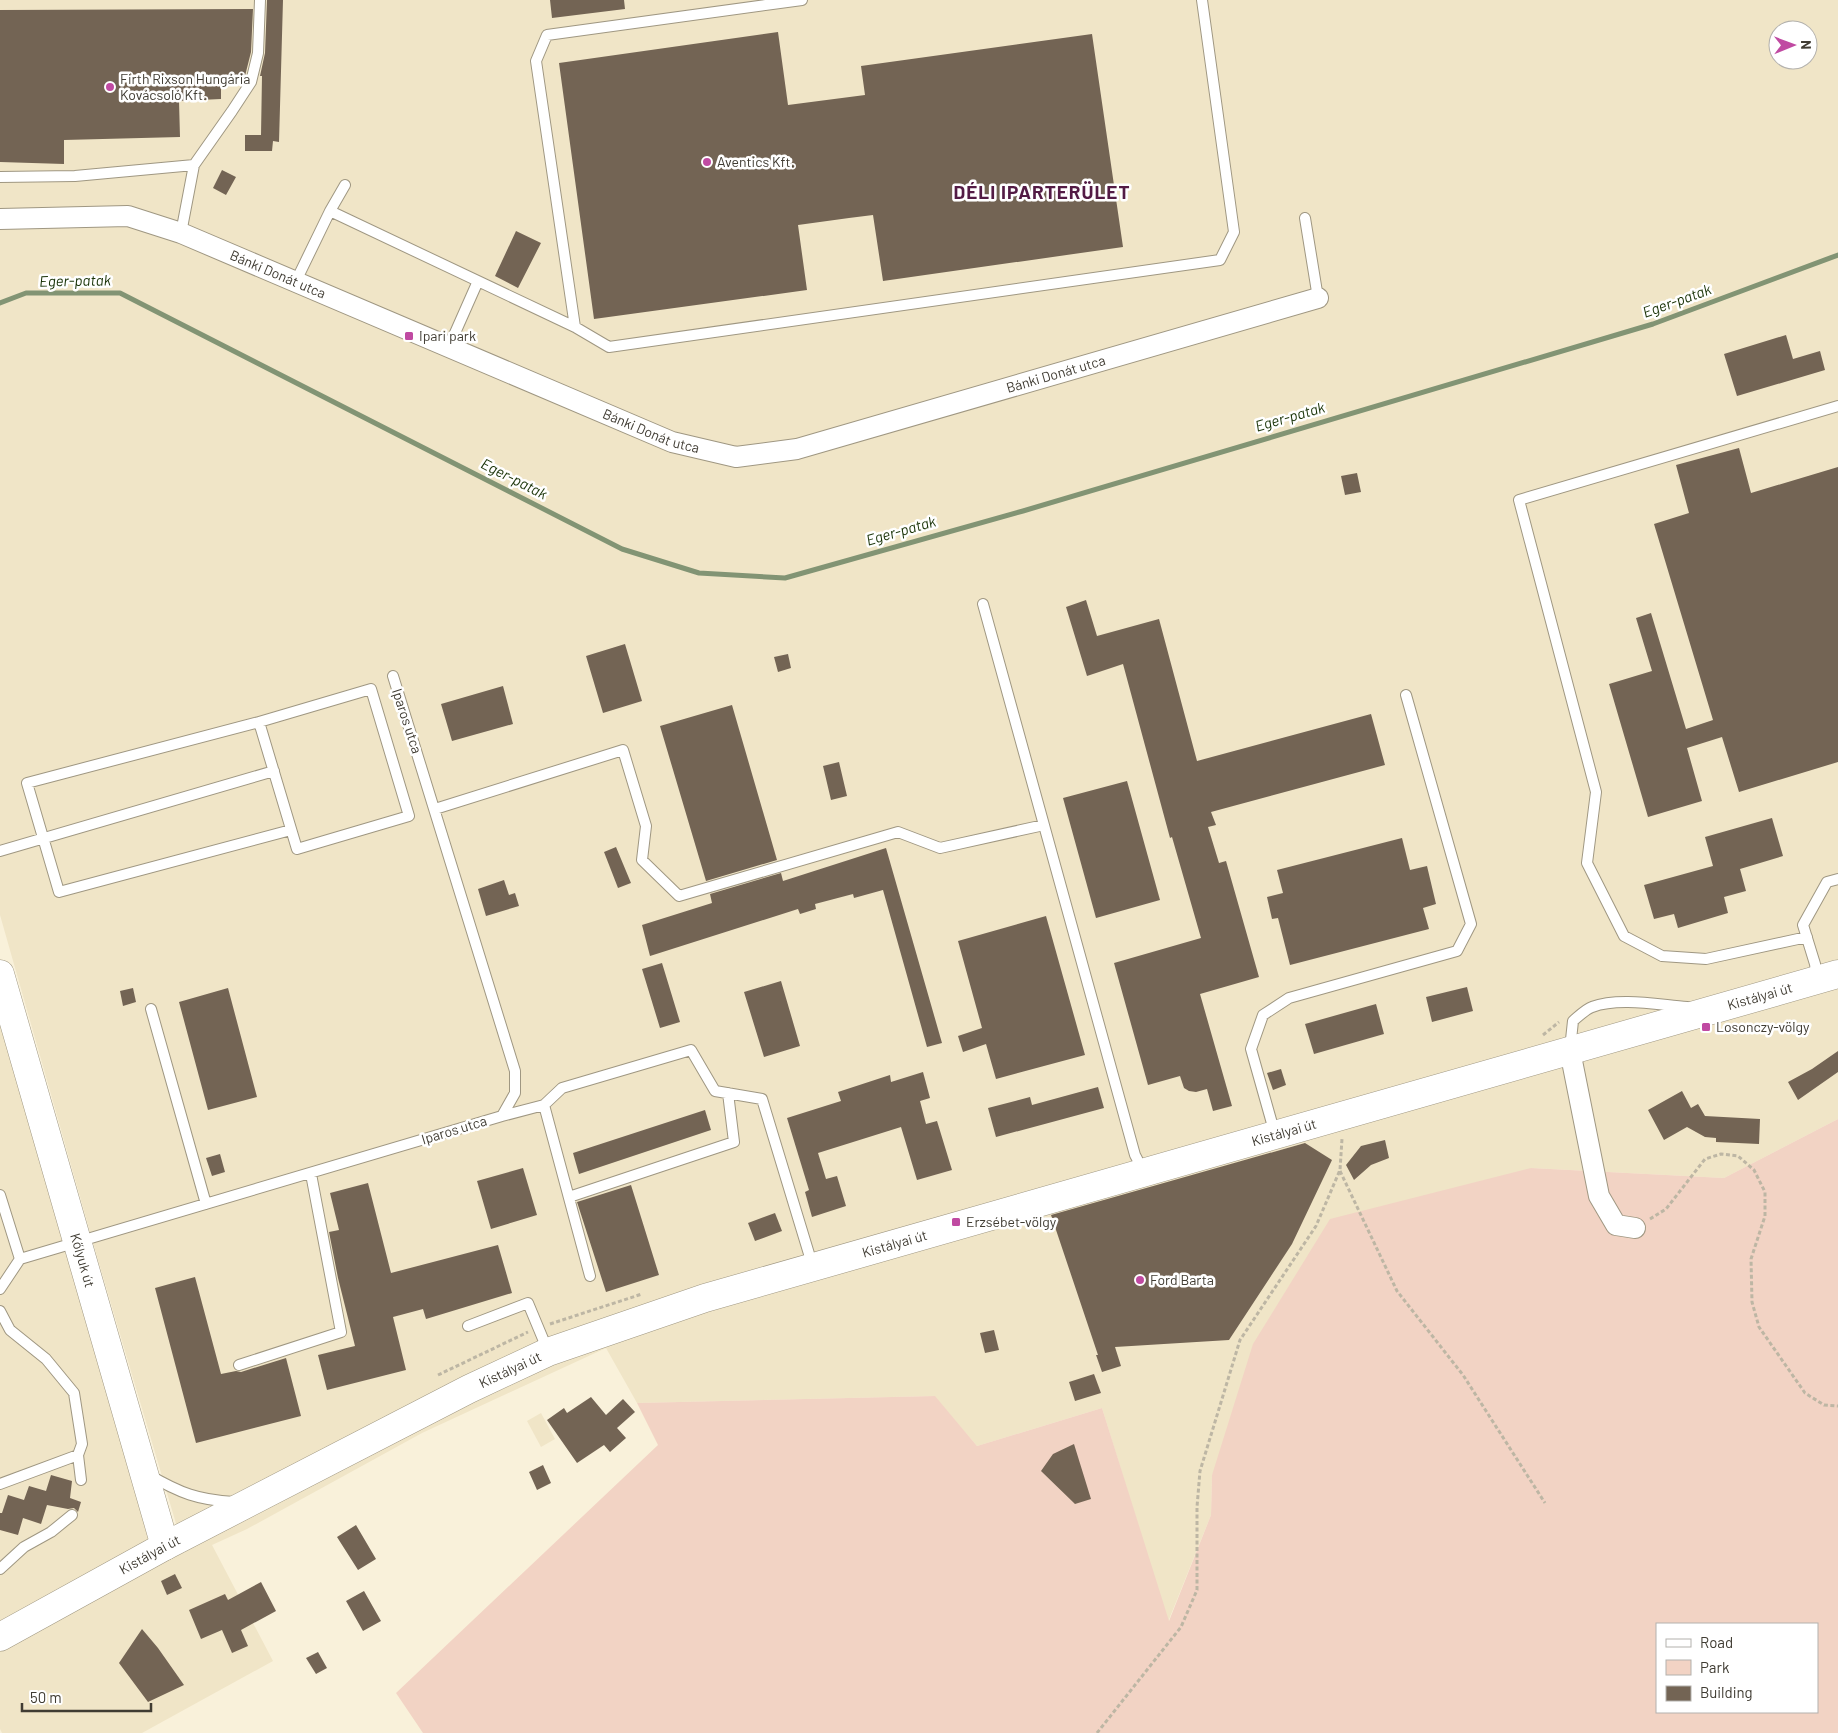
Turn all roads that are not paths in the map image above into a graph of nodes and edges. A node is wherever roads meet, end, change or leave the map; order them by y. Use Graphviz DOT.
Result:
graph roads {
  1 [pos="260,0"];
  2 [pos="802,0"];
  3 [pos="1202,0"];
  4 [pos="194,165"];
  5 [pos="0,177"];
  6 [pos="345,185"];
  7 [pos="330,211"];
  8 [pos="1305,218"];
  9 [pos="0,219"];
  10 [pos="181,233"];
  11 [pos="296,281"];
  12 [pos="478,281"];
  13 [pos="1318,298"];
  14 [pos="575,327"];
  15 [pos="447,347"];
  16 [pos="1838,406"];
  17 [pos="983,604"];
  18 [pos="392,676"];
  19 [pos="1406,695"];
  20 [pos="259,722"];
  21 [pos="274,771"];
  22 [pos="435,809"];
  23 [pos="1044,825"];
  24 [pos="291,830"];
  25 [pos="44,838"];
  26 [pos="0,851"];
  27 [pos="1838,879"];
  28 [pos="1806,937"];
  29 [pos="0,974"];
  30 [pos="1828,977"];
  31 [pos="151,1009"];
  32 [pos="1713,1010"];
  33 [pos="1570,1051"];
  34 [pos="728,1093"];
  35 [pos="544,1105"];
  36 [pos="502,1116"];
  37 [pos="1275,1135"];
  38 [pos="1144,1172"];
  39 [pos="311,1174"];
  40 [pos="0,1195"];
  41 [pos="569,1197"];
  42 [pos="206,1204"];
  43 [pos="1635,1228"];
  44 [pos="78,1243"];
  45 [pos="20,1259"];
  46 [pos="813,1267"];
  47 [pos="590,1276"];
  48 [pos="0,1289"];
  49 [pos="0,1311"];
  50 [pos="468,1326"];
  51 [pos="548,1352"];
  52 [pos="239,1365"];
  53 [pos="78,1456"];
  54 [pos="144,1472"];
  55 [pos="81,1480"];
  56 [pos="0,1484"];
  57 [pos="250,1503"];
  58 [pos="72,1515"];
  59 [pos="166,1546"];
  60 [pos="0,1569"];
  61 [pos="0,1637"];
  1 -- 4 [label="lane"];
  2 -- 14 [label="lane"];
  3 -- 14 [label="lane"];
  4 -- 5 [label="lane"];
  4 -- 10 [label="lane"];
  6 -- 7 [label="lane"];
  7 -- 11 [label="lane"];
  7 -- 12 [label="lane"];
  8 -- 13 [label="lane"];
  9 -- 10 [label="street, Bánki Donát utca"];
  10 -- 11 [label="street, Bánki Donát utca"];
  11 -- 15 [label="street, Bánki Donát utca"];
  12 -- 14 [label="lane"];
  12 -- 15 [label="lane"];
  13 -- 15 [label="street, Bánki Donát utca"];
  16 -- 28 [label="lane"];
  17 -- 23 [label="lane"];
  18 -- 22 [label="lane, Iparos utca"];
  19 -- 37 [label="lane"];
  20 -- 21 [label="lane"];
  20 -- 24 [label="lane"];
  20 -- 25 [label="lane"];
  21 -- 24 [label="lane"];
  21 -- 25 [label="lane"];
  22 -- 23 [label="lane"];
  22 -- 36 [label="lane, Iparos utca"];
  23 -- 38 [label="lane"];
  24 -- 25 [label="lane"];
  25 -- 26 [label="lane"];
  27 -- 28 [label="lane"];
  28 -- 30 [label="lane"];
  29 -- 44 [label="main road, Kőlyuk út"];
  30 -- 32 [label="main road, Kistályai út"];
  31 -- 42 [label="lane"];
  32 -- 33 [label="main road, Kistályai út"];
  32 -- 33 [label="lane"];
  33 -- 37 [label="main road, Kistályai út"];
  33 -- 43 [label="street"];
  34 -- 35 [label="lane"];
  34 -- 41 [label="lane"];
  34 -- 46 [label="lane"];
  35 -- 36 [label="lane"];
  35 -- 41 [label="lane"];
  36 -- 39 [label="lane, Iparos utca"];
  37 -- 38 [label="main road, Kistályai út"];
  38 -- 46 [label="main road, Kistályai út"];
  39 -- 42 [label="lane, Iparos utca"];
  39 -- 52 [label="lane"];
  40 -- 45 [label="lane"];
  41 -- 47 [label="lane"];
  42 -- 44 [label="lane, Iparos utca"];
  44 -- 45 [label="lane, Iparos utca"];
  44 -- 54 [label="main road, Kőlyuk út"];
  45 -- 48 [label="lane"];
  46 -- 51 [label="main road, Kistályai út"];
  49 -- 53 [label="lane"];
  50 -- 51 [label="lane"];
  51 -- 57 [label="main road, Kistályai út"];
  53 -- 55 [label="lane"];
  53 -- 56 [label="lane"];
  54 -- 57 [label="lane"];
  54 -- 59 [label="main road, Kőlyuk út"];
  57 -- 59 [label="main road, Kistályai út"];
  58 -- 60 [label="lane"];
  59 -- 61 [label="main road, Kistályai út"];
}
